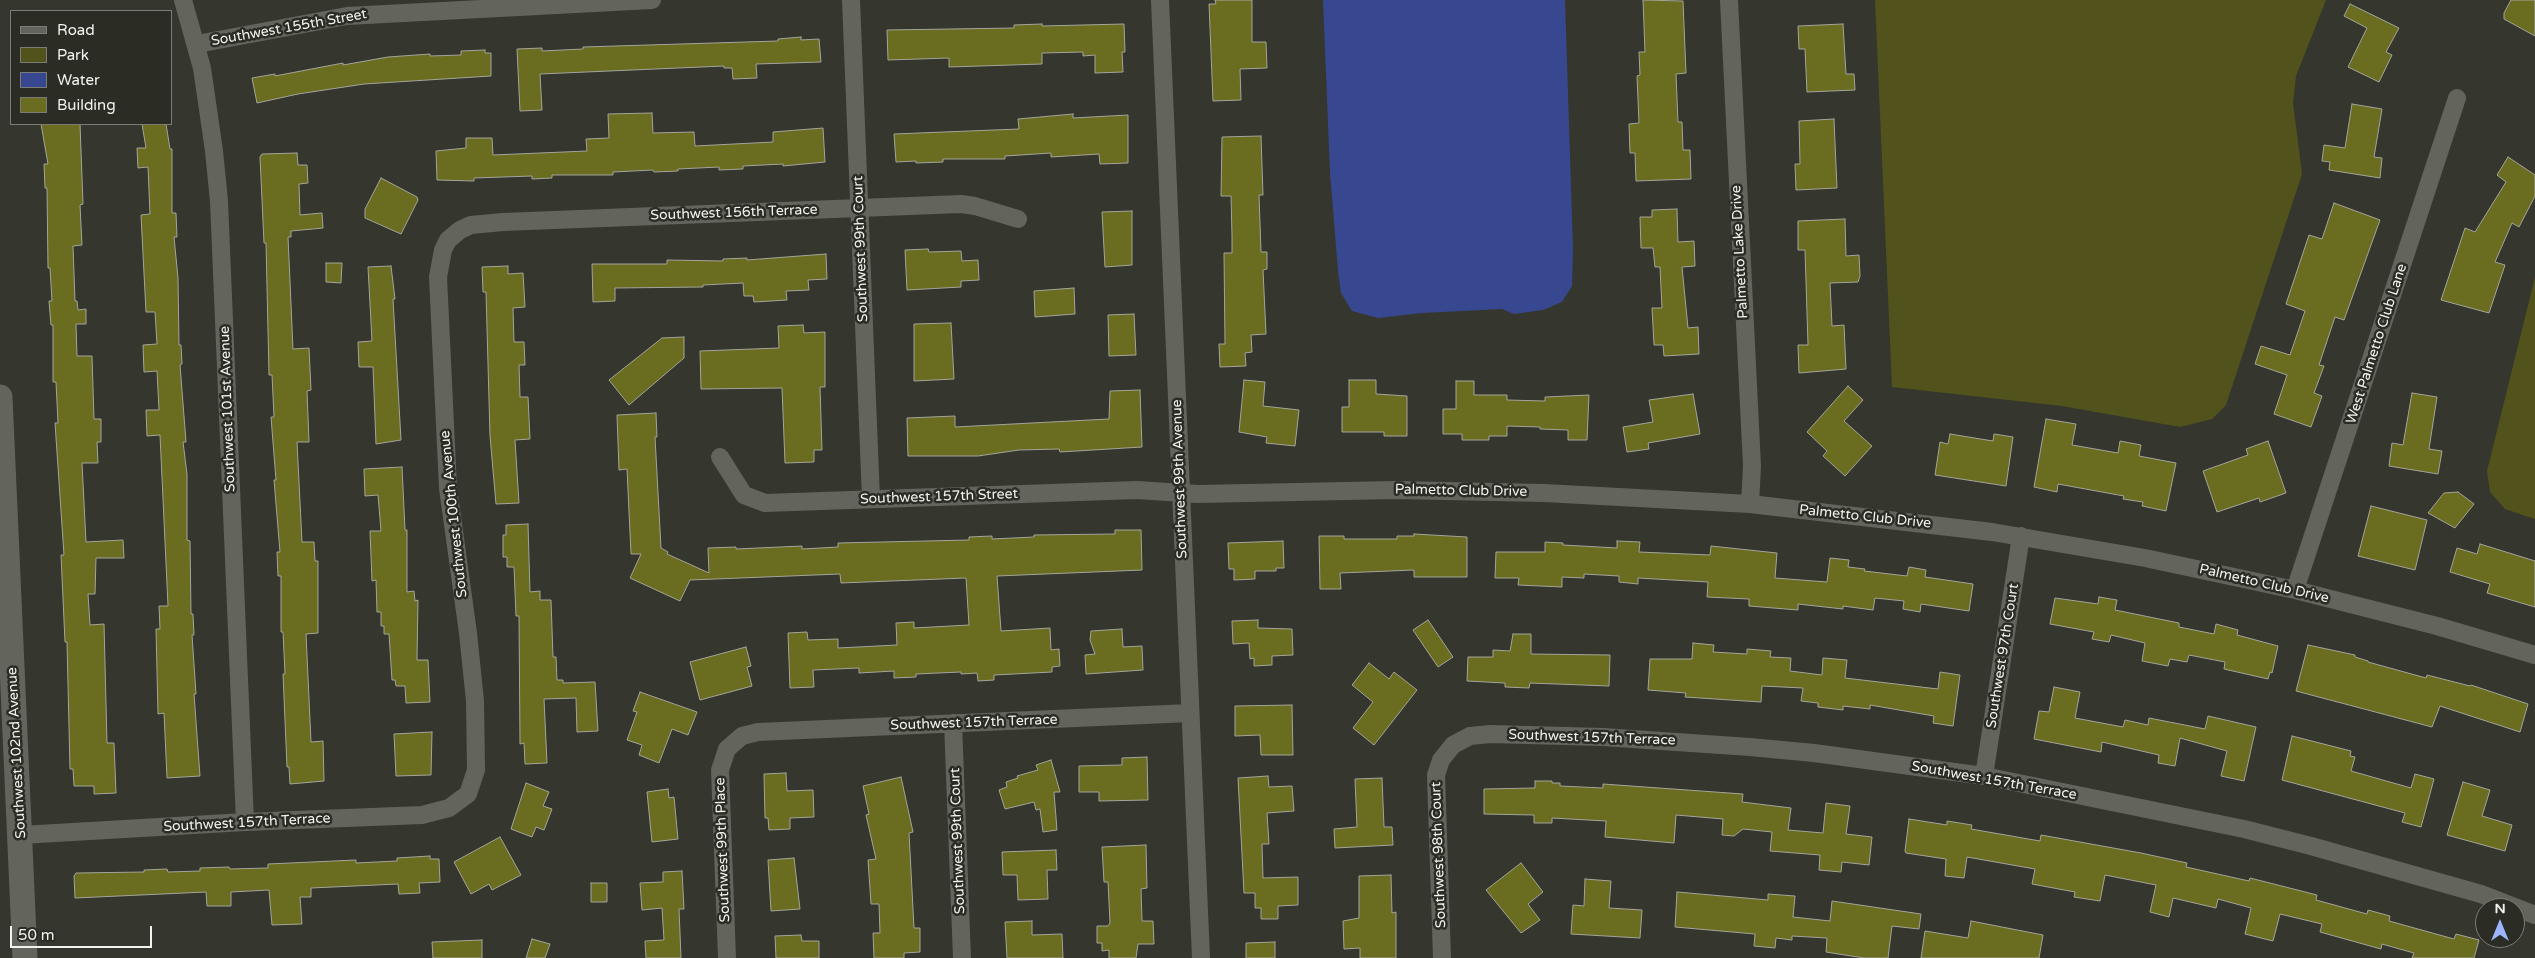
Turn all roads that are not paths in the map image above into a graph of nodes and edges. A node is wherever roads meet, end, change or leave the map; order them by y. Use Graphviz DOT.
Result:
graph roads {
  1 [pos="183,0"];
  2 [pos="652,0"];
  3 [pos="851,0"];
  4 [pos="1160,0"];
  5 [pos="1729,0"];
  6 [pos="197,44"];
  7 [pos="2457,98"];
  8 [pos="860,207"];
  9 [pos="1018,219"];
  10 [pos="452,236"];
  11 [pos="0,397"];
  12 [pos="720,457"];
  13 [pos="1180,492"];
  14 [pos="872,499"];
  15 [pos="1750,504"];
  16 [pos="2021,536"];
  17 [pos="5,585"];
  18 [pos="2295,590"];
  19 [pos="2535,655"];
  20 [pos="1190,713"];
  21 [pos="953,724"];
  22 [pos="758,732"];
  23 [pos="1445,754"];
  24 [pos="1984,776"];
  25 [pos="468,794"];
  26 [pos="244,822"];
  27 [pos="21,835"];
  28 [pos="2535,915"];
  29 [pos="25,958"];
  30 [pos="728,958"];
  31 [pos="962,958"];
  32 [pos="1201,958"];
  33 [pos="1442,958"];
  1 -- 6 [label="street, Southwest 101st Avenue"];
  2 -- 6 [label="street, Southwest 155th Street"];
  3 -- 8 [label="street, Southwest 99th Court"];
  4 -- 13 [label="street, Southwest 99th Avenue"];
  5 -- 15 [label="street, Palmetto Lake Drive"];
  6 -- 26 [label="street, Southwest 101st Avenue"];
  7 -- 18 [label="street, West Palmetto Club Lane"];
  8 -- 9 [label="street, Southwest 156th Terrace"];
  8 -- 10 [label="street, Southwest 156th Terrace"];
  8 -- 14 [label="street, Southwest 99th Court"];
  10 -- 25 [label="street, Southwest 100th Avenue"];
  11 -- 17 [label="street, Southwest 102nd Avenue"];
  12 -- 14 [label="street, Southwest 157th Street"];
  13 -- 14 [label="street, Southwest 157th Street"];
  13 -- 15 [label="street, Palmetto Club Drive"];
  13 -- 20 [label="street, Southwest 99th Avenue"];
  15 -- 16 [label="street, Palmetto Club Drive"];
  16 -- 18 [label="street, Palmetto Club Drive"];
  16 -- 24 [label="street, Southwest 97th Court"];
  17 -- 27 [label="street, Southwest 102nd Avenue"];
  18 -- 19 [label="street, Palmetto Club Drive"];
  20 -- 21 [label="street, Southwest 157th Terrace"];
  20 -- 32 [label="street, Southwest 99th Avenue"];
  21 -- 22 [label="street, Southwest 157th Terrace"];
  21 -- 31 [label="street, Southwest 99th Court"];
  22 -- 30 [label="street, Southwest 99th Place"];
  23 -- 24 [label="street, Southwest 157th Terrace"];
  23 -- 33 [label="street, Southwest 98th Court"];
  24 -- 28 [label="street, Southwest 157th Terrace"];
  25 -- 26 [label="street, Southwest 157th Terrace"];
  26 -- 27 [label="street, Southwest 157th Terrace"];
  27 -- 29 [label="street, Southwest 102nd Avenue"];
}
